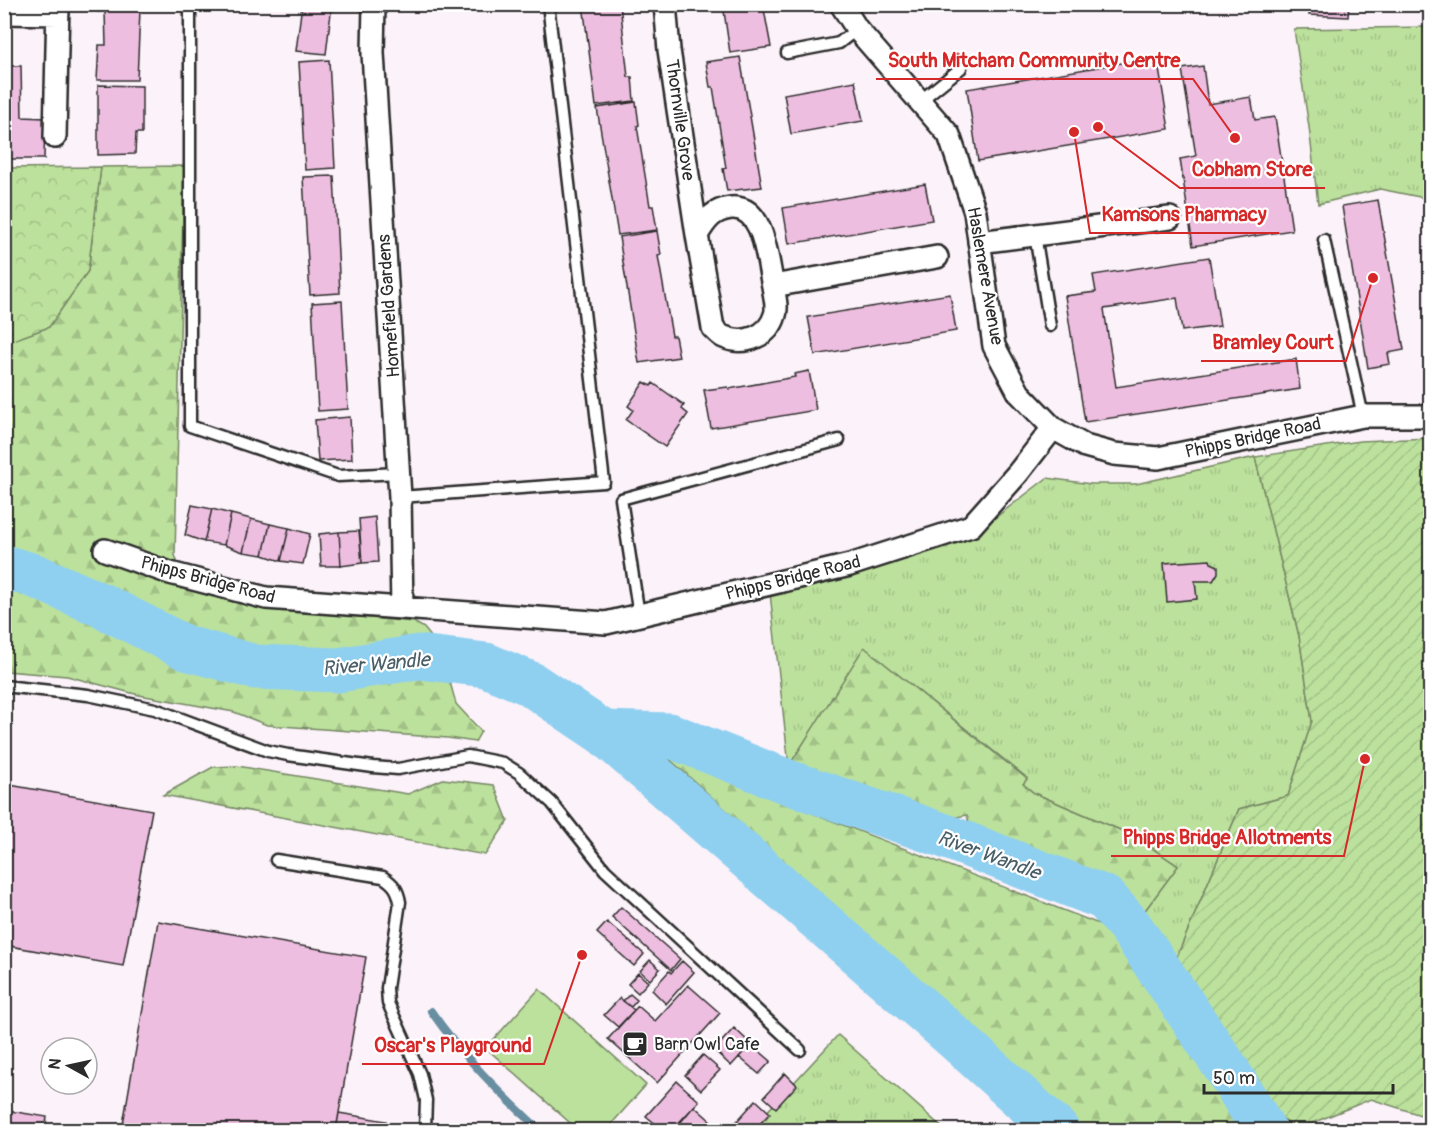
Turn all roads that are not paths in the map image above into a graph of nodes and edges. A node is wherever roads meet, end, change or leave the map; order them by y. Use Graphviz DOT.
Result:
graph roads {
  1 [pos="190,4"];
  2 [pos="374,4"];
  3 [pos="548,4"];
  4 [pos="665,4"];
  5 [pos="841,4"];
  6 [pos="58,9"];
  7 [pos="4,13"];
  8 [pos="857,29"];
  9 [pos="787,53"];
  10 [pos="961,68"];
  11 [pos="920,101"];
  12 [pos="56,137"];
  13 [pos="1170,218"];
  14 [pos="697,235"];
  15 [pos="1035,235"];
  16 [pos="1324,240"];
  17 [pos="979,242"];
  18 [pos="937,257"];
  19 [pos="773,286"];
  20 [pos="1050,326"];
  21 [pos="1363,416"];
  22 [pos="1431,416"];
  23 [pos="1053,428"];
  24 [pos="839,440"];
  25 [pos="399,473"];
  26 [pos="400,497"];
  27 [pos="105,550"];
  28 [pos="402,608"];
  29 [pos="639,615"];
  30 [pos="4,686"];
  31 [pos="276,860"];
  32 [pos="800,1050"];
  33 [pos="425,1131"];
  1 -- 25 [label="lane"];
  2 -- 25 [label="street, Homefield Gardens"];
  3 -- 26 [label="lane"];
  4 -- 14 [label="street, Thornville Grove"];
  5 -- 8 [label="street, Haslemere Avenue"];
  6 -- 7 [label="street"];
  6 -- 12 [label="street"];
  8 -- 9 [label="lane"];
  8 -- 11 [label="street, Haslemere Avenue"];
  10 -- 11 [label="lane"];
  11 -- 17 [label="street, Haslemere Avenue"];
  13 -- 15 [label="street"];
  14 -- 19 [label="street, Thornville Grove"];
  14 -- 19 [label="street, Thornville Grove"];
  15 -- 17 [label="street"];
  15 -- 20 [label="lane"];
  16 -- 21 [label="lane"];
  17 -- 23 [label="street, Haslemere Avenue"];
  18 -- 19 [label="street"];
  21 -- 22 [label="street, Phipps Bridge Road"];
  21 -- 23 [label="street, Phipps Bridge Road"];
  23 -- 29 [label="street, Phipps Bridge Road"];
  24 -- 29 [label="lane"];
  25 -- 26 [label="street, Homefield Gardens"];
  26 -- 28 [label="street, Homefield Gardens"];
  27 -- 28 [label="street, Phipps Bridge Road"];
  28 -- 29 [label="street, Phipps Bridge Road"];
  30 -- 32 [label="lane"];
  31 -- 33 [label="lane"];
}
